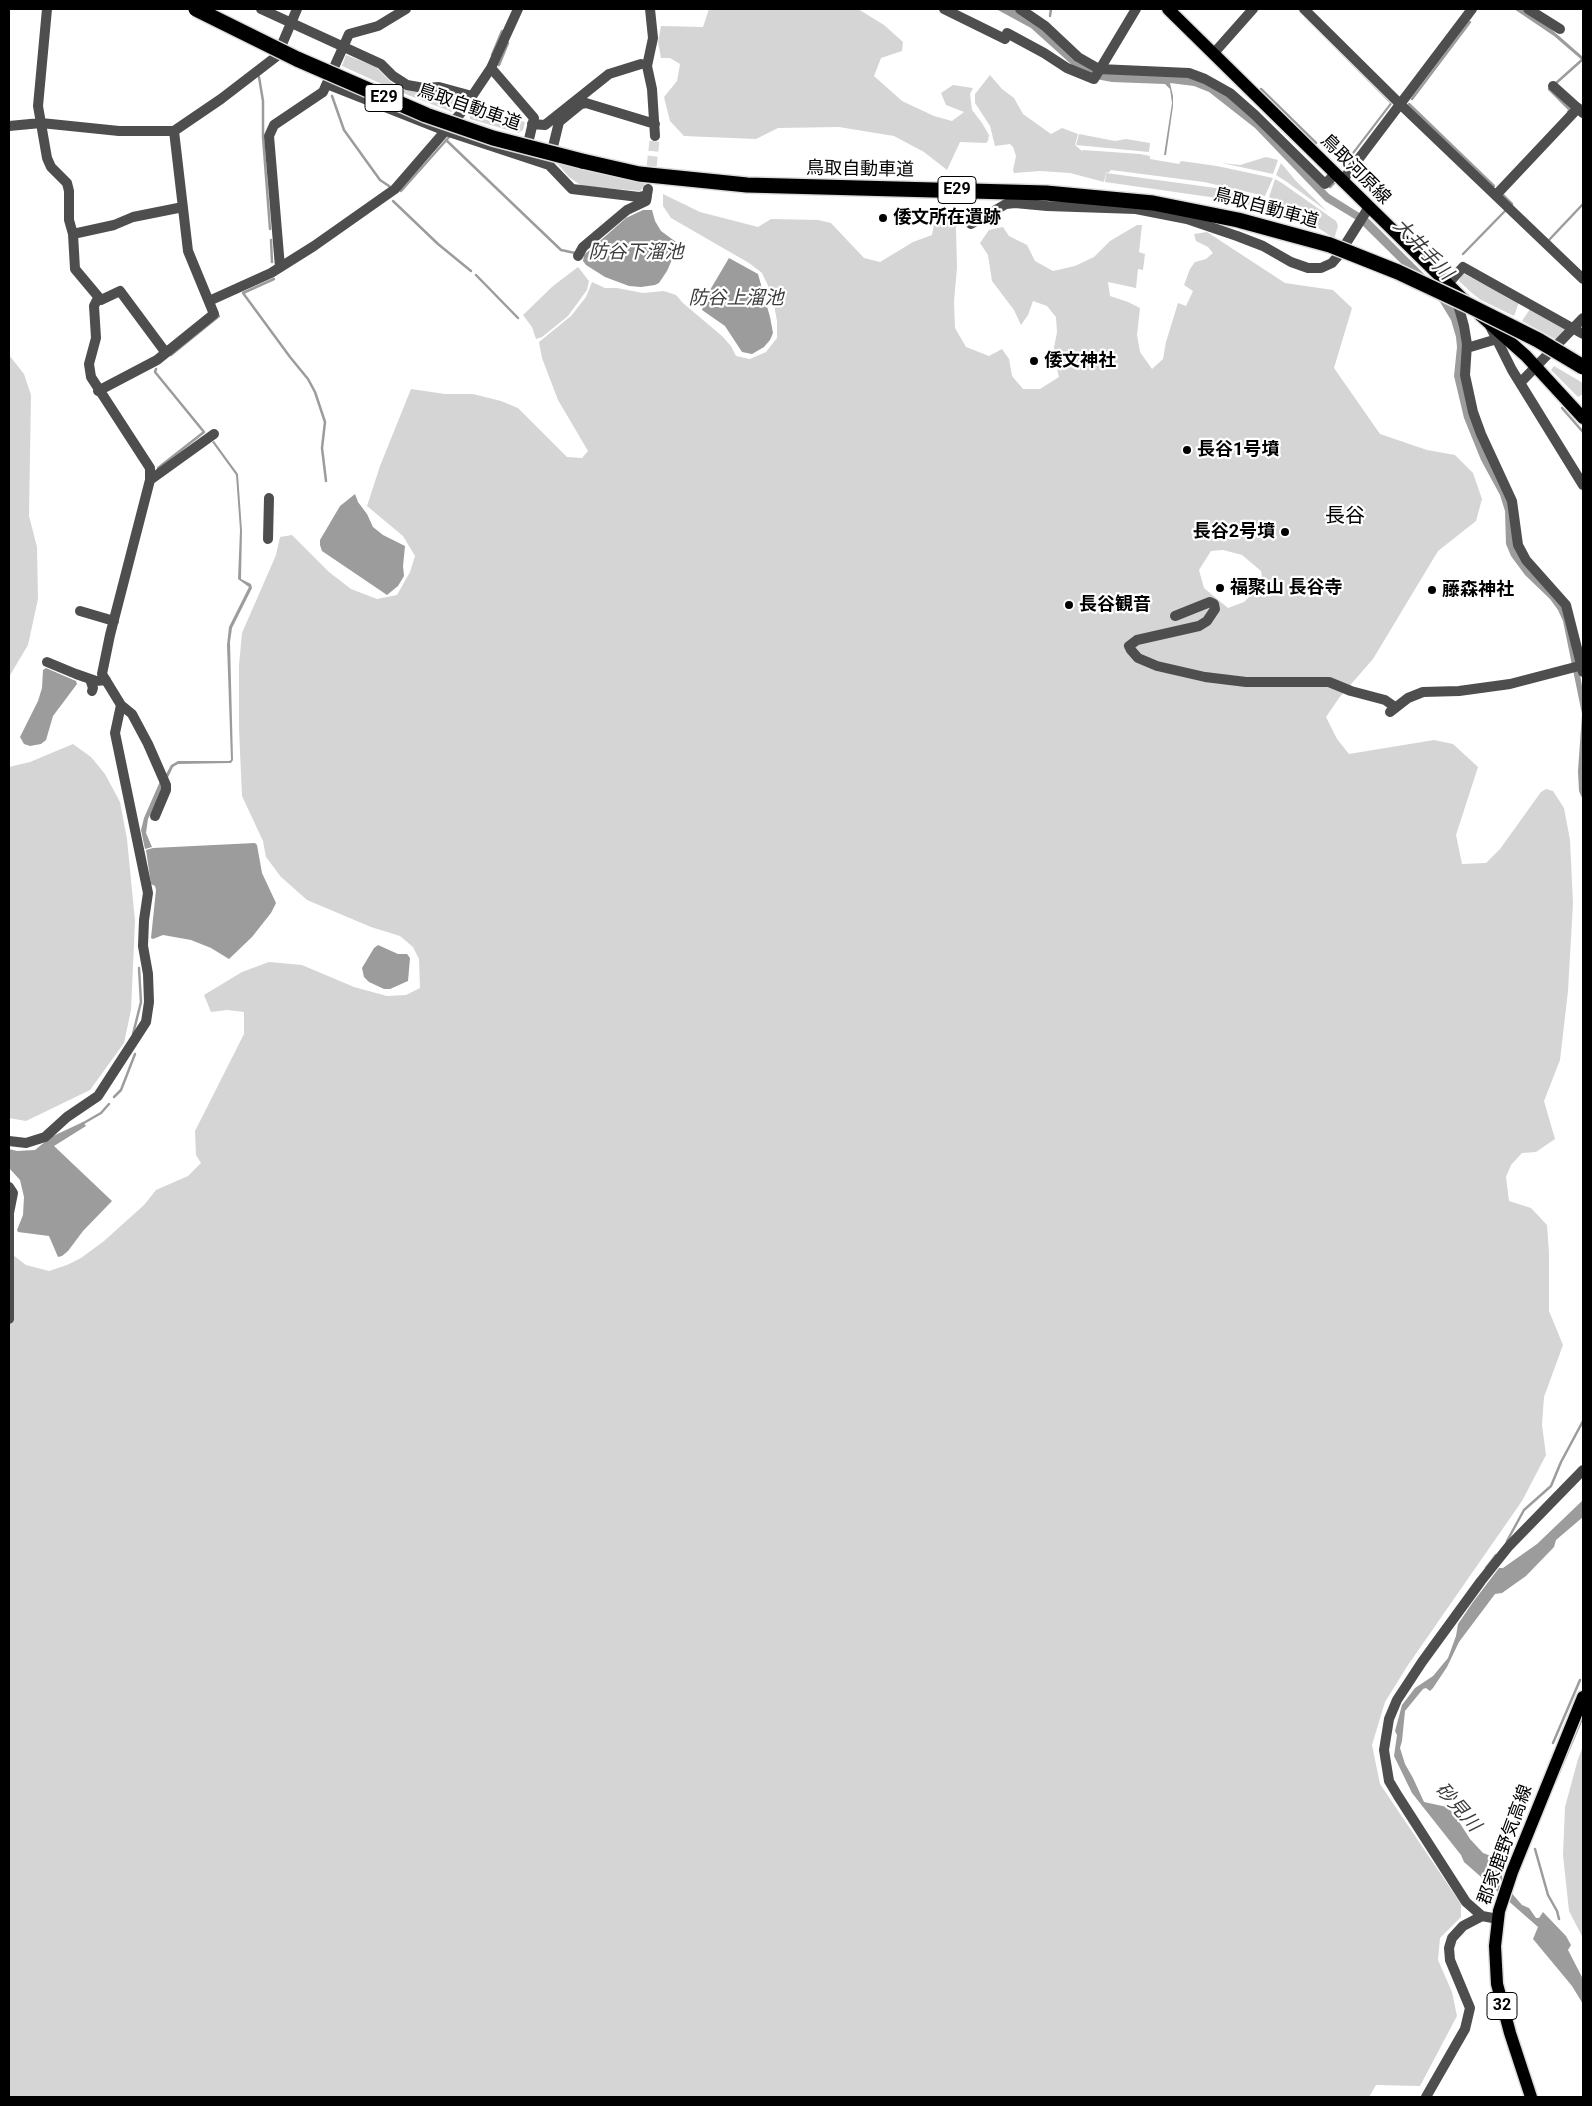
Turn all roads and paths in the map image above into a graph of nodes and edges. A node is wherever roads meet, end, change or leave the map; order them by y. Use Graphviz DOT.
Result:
graph roads {
  1 [pos="47,9"];
  2 [pos="196,9"];
  3 [pos="207,9"];
  4 [pos="261,9"];
  5 [pos="297,9"];
  6 [pos="406,9"];
  7 [pos="518,9"];
  8 [pos="650,9"];
  9 [pos="944,9"];
  10 [pos="1020,9"];
  11 [pos="1136,9"];
  12 [pos="1168,9"];
  13 [pos="1252,9"];
  14 [pos="1304,9"];
  15 [pos="1472,9"];
  16 [pos="1528,9"];
  17 [pos="292,24"];
  18 [pos="1560,29"];
  19 [pos="344,46"];
  20 [pos="1214,53"];
  21 [pos="641,64"];
  22 [pos="491,68"];
  23 [pos="1099,69"];
  24 [pos="327,84"];
  25 [pos="1553,86"];
  26 [pos="472,96"];
  27 [pos="1400,104"];
  28 [pos="1581,110"];
  29 [pos="41,123"];
  30 [pos="532,124"];
  31 [pos="655,124"];
  32 [pos="9,126"];
  33 [pos="174,131"];
  34 [pos="446,132"];
  35 [pos="655,136"];
  36 [pos="525,158"];
  37 [pos="582,158"];
  38 [pos="549,165"];
  39 [pos="1338,177"];
  40 [pos="1496,195"];
  41 [pos="183,207"];
  42 [pos="1367,210"];
  43 [pos="971,224"];
  44 [pos="73,234"];
  45 [pos="1330,243"];
  46 [pos="578,256"];
  47 [pos="280,267"];
  48 [pos="1583,279"];
  49 [pos="1447,285"];
  50 [pos="98,298"];
  51 [pos="209,301"];
  52 [pos="1583,318"];
  53 [pos="1488,322"];
  54 [pos="1573,328"];
  55 [pos="1583,334"];
  56 [pos="1496,339"];
  57 [pos="1467,348"];
  58 [pos="166,353"];
  59 [pos="1583,360"];
  60 [pos="1536,367"];
  61 [pos="1583,367"];
  62 [pos="1520,383"];
  63 [pos="98,391"];
  64 [pos="1583,418"];
  65 [pos="214,434"];
  66 [pos="150,480"];
  67 [pos="1583,485"];
  68 [pos="269,498"];
  69 [pos="268,539"];
  70 [pos="80,612"];
  71 [pos="1175,616"];
  72 [pos="114,621"];
  73 [pos="47,662"];
  74 [pos="1580,667"];
  75 [pos="90,679"];
  76 [pos="106,680"];
  77 [pos="92,692"];
  78 [pos="121,705"];
  79 [pos="156,816"];
  80 [pos="9,1141"];
  81 [pos="9,1186"];
  82 [pos="9,1319"];
  83 [pos="1583,1470"];
  84 [pos="1583,1697"];
  85 [pos="1499,1915"];
  86 [pos="1482,1916"];
  87 [pos="1426,2097"];
  88 [pos="1531,2097"];
  1 -- 29 [label="street"];
  2 -- 37 [label="highway, 鳥取自動車道 / E29, bridge"];
  3 -- 37 [label="highway, 鳥取自動車道 / E29"];
  4 -- 17 [label="street"];
  5 -- 17 [label="street"];
  6 -- 19 [label="street"];
  7 -- 22 [label="street"];
  8 -- 31 [label="street"];
  9 -- 23 [label="street"];
  10 -- 23 [label="street"];
  11 -- 23 [label="street"];
  12 -- 20 [label="main road, 鳥取河原線"];
  13 -- 20 [label="street"];
  14 -- 27 [label="street"];
  15 -- 27 [label="street"];
  16 -- 18 [label="street"];
  17 -- 19 [label="street"];
  17 -- 33 [label="street"];
  19 -- 24 [label="street"];
  19 -- 26 [label="street"];
  20 -- 39 [label="main road, 鳥取河原線"];
  21 -- 30 [label="street"];
  22 -- 26 [label="street"];
  22 -- 30 [label="street"];
  23 -- 39 [label="street"];
  24 -- 34 [label="street"];
  24 -- 47 [label="street"];
  25 -- 28 [label="street"];
  26 -- 34 [label="street"];
  27 -- 39 [label="street"];
  27 -- 40 [label="street"];
  28 -- 40 [label="street"];
  29 -- 32 [label="street"];
  29 -- 33 [label="street"];
  29 -- 44 [label="street"];
  30 -- 36 [label="street"];
  31 -- 35 [label="street"];
  31 -- 38 [label="street"];
  33 -- 41 [label="street"];
  34 -- 36 [label="street"];
  34 -- 47 [label="street"];
  36 -- 38 [label="street"];
  37 -- 45 [label="highway, 鳥取自動車道 / E29"];
  38 -- 46 [label="street"];
  39 -- 42 [label="main road, 鳥取河原線"];
  40 -- 48 [label="street"];
  41 -- 44 [label="street"];
  41 -- 51 [label="street"];
  42 -- 43 [label="street"];
  42 -- 49 [label="main road, 鳥取河原線"];
  44 -- 50 [label="street"];
  45 -- 59 [label="highway, 鳥取自動車道 / E29"];
  45 -- 61 [label="highway, 鳥取自動車道 / E29, bridge"];
  47 -- 51 [label="street"];
  49 -- 53 [label="main road, 鳥取河原線"];
  49 -- 54 [label="street"];
  49 -- 57 [label="street"];
  50 -- 58 [label="street"];
  50 -- 63 [label="street"];
  51 -- 58 [label="street"];
  52 -- 54 [label="street"];
  53 -- 56 [label="street"];
  53 -- 60 [label="main road, 鳥取河原線"];
  54 -- 55 [label="street"];
  54 -- 60 [label="street"];
  56 -- 57 [label="street"];
  56 -- 62 [label="street"];
  57 -- 74 [label="street"];
  58 -- 63 [label="street"];
  60 -- 62 [label="street"];
  60 -- 64 [label="main road, 鳥取河原線"];
  62 -- 67 [label="street"];
  63 -- 66 [label="street"];
  65 -- 66 [label="street"];
  66 -- 72 [label="street"];
  68 -- 69 [label="street"];
  70 -- 72 [label="street"];
  71 -- 74 [label="street"];
  72 -- 76 [label="street"];
  73 -- 75 [label="street"];
  75 -- 76 [label="street"];
  75 -- 77 [label="street"];
  76 -- 78 [label="street"];
  78 -- 79 [label="street"];
  78 -- 80 [label="street"];
  81 -- 82 [label="street"];
  83 -- 86 [label="street"];
  84 -- 85 [label="main road, 郡家鹿野気高線 / 32"];
  85 -- 86 [label="street"];
  85 -- 88 [label="main road, 郡家鹿野気高線 / 32"];
  86 -- 87 [label="street"];
}
